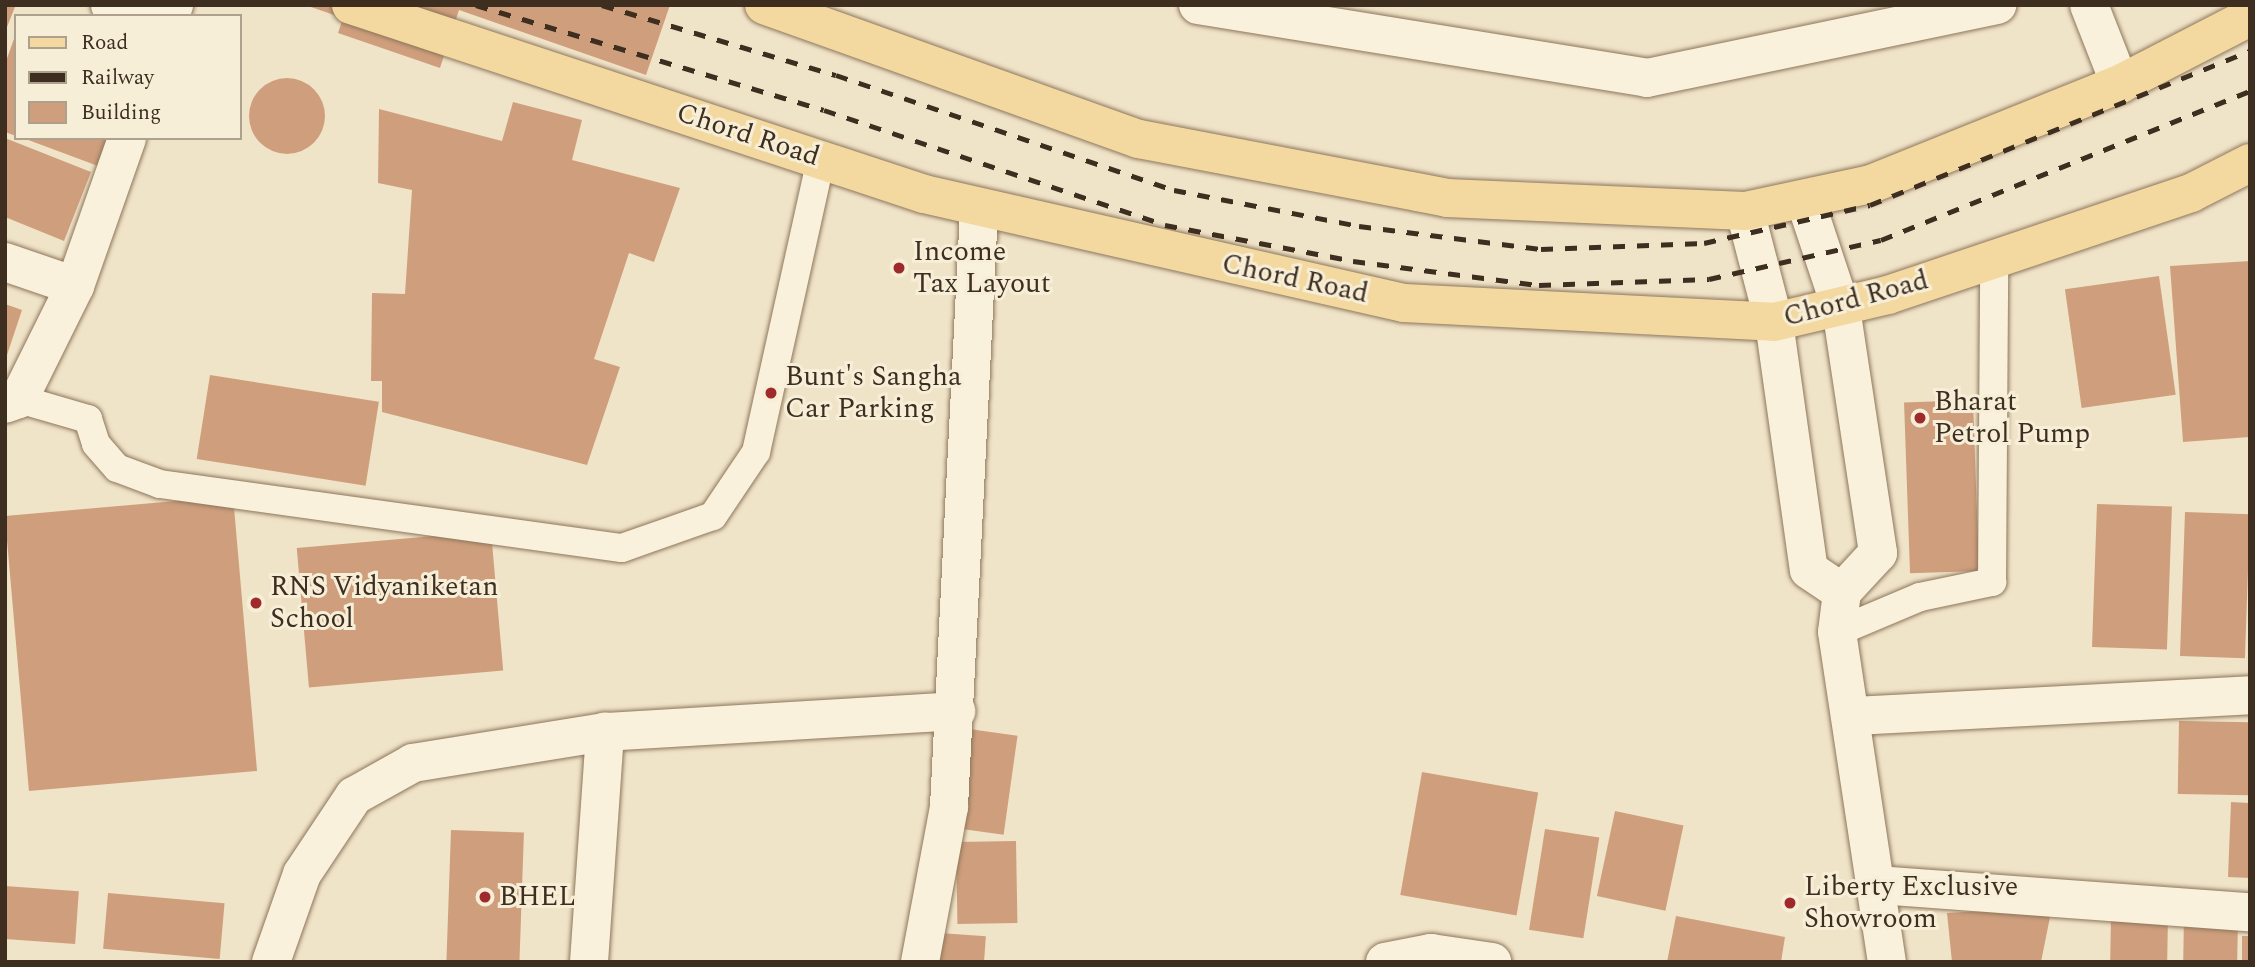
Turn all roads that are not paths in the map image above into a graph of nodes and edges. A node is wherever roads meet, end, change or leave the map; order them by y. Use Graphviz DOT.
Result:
graph roads {
  1 [pos="110,5"];
  2 [pos="351,5"];
  3 [pos="764,5"];
  4 [pos="1198,5"];
  5 [pos="1997,5"];
  6 [pos="2089,5"];
  7 [pos="132,14"];
  8 [pos="2250,17"];
  9 [pos="2120,84"];
  10 [pos="126,140"];
  11 [pos="821,159"];
  12 [pos="2250,163"];
  13 [pos="1805,200"];
  14 [pos="979,210"];
  15 [pos="1745,211"];
  16 [pos="1994,259"];
  17 [pos="5,262"];
  18 [pos="75,286"];
  19 [pos="1841,308"];
  20 [pos="1774,322"];
  21 [pos="12,402"];
  22 [pos="1842,592"];
  23 [pos="1837,632"];
  24 [pos="2250,695"];
  25 [pos="956,711"];
  26 [pos="1854,716"];
  27 [pos="606,732"];
  28 [pos="1878,885"];
  29 [pos="2250,912"];
  30 [pos="271,962"];
  31 [pos="589,962"];
  32 [pos="920,962"];
  33 [pos="1385,962"];
  34 [pos="1492,962"];
  35 [pos="1887,962"];
  1 -- 7 [label="street"];
  2 -- 11 [label="main road, Chord Road"];
  3 -- 15 [label="main road"];
  4 -- 5 [label="street"];
  6 -- 9 [label="street"];
  8 -- 9 [label="main road"];
  9 -- 13 [label="main road"];
  10 -- 18 [label="street"];
  11 -- 14 [label="main road, Chord Road"];
  11 -- 21 [label="lane"];
  12 -- 16 [label="main road, Chord Road"];
  13 -- 15 [label="main road"];
  13 -- 19 [label="street"];
  14 -- 20 [label="main road, Chord Road"];
  14 -- 25 [label="street"];
  15 -- 20 [label="street"];
  16 -- 19 [label="main road, Chord Road"];
  16 -- 23 [label="lane"];
  17 -- 18 [label="street"];
  18 -- 21 [label="street"];
  19 -- 20 [label="main road, Chord Road"];
  19 -- 22 [label="street"];
  20 -- 22 [label="street"];
  22 -- 23 [label="street"];
  23 -- 26 [label="street"];
  24 -- 26 [label="street"];
  25 -- 27 [label="street"];
  25 -- 32 [label="street"];
  26 -- 28 [label="street"];
  27 -- 30 [label="street"];
  27 -- 31 [label="street"];
  28 -- 29 [label="street"];
  28 -- 35 [label="street"];
  33 -- 34 [label="street"];
}
